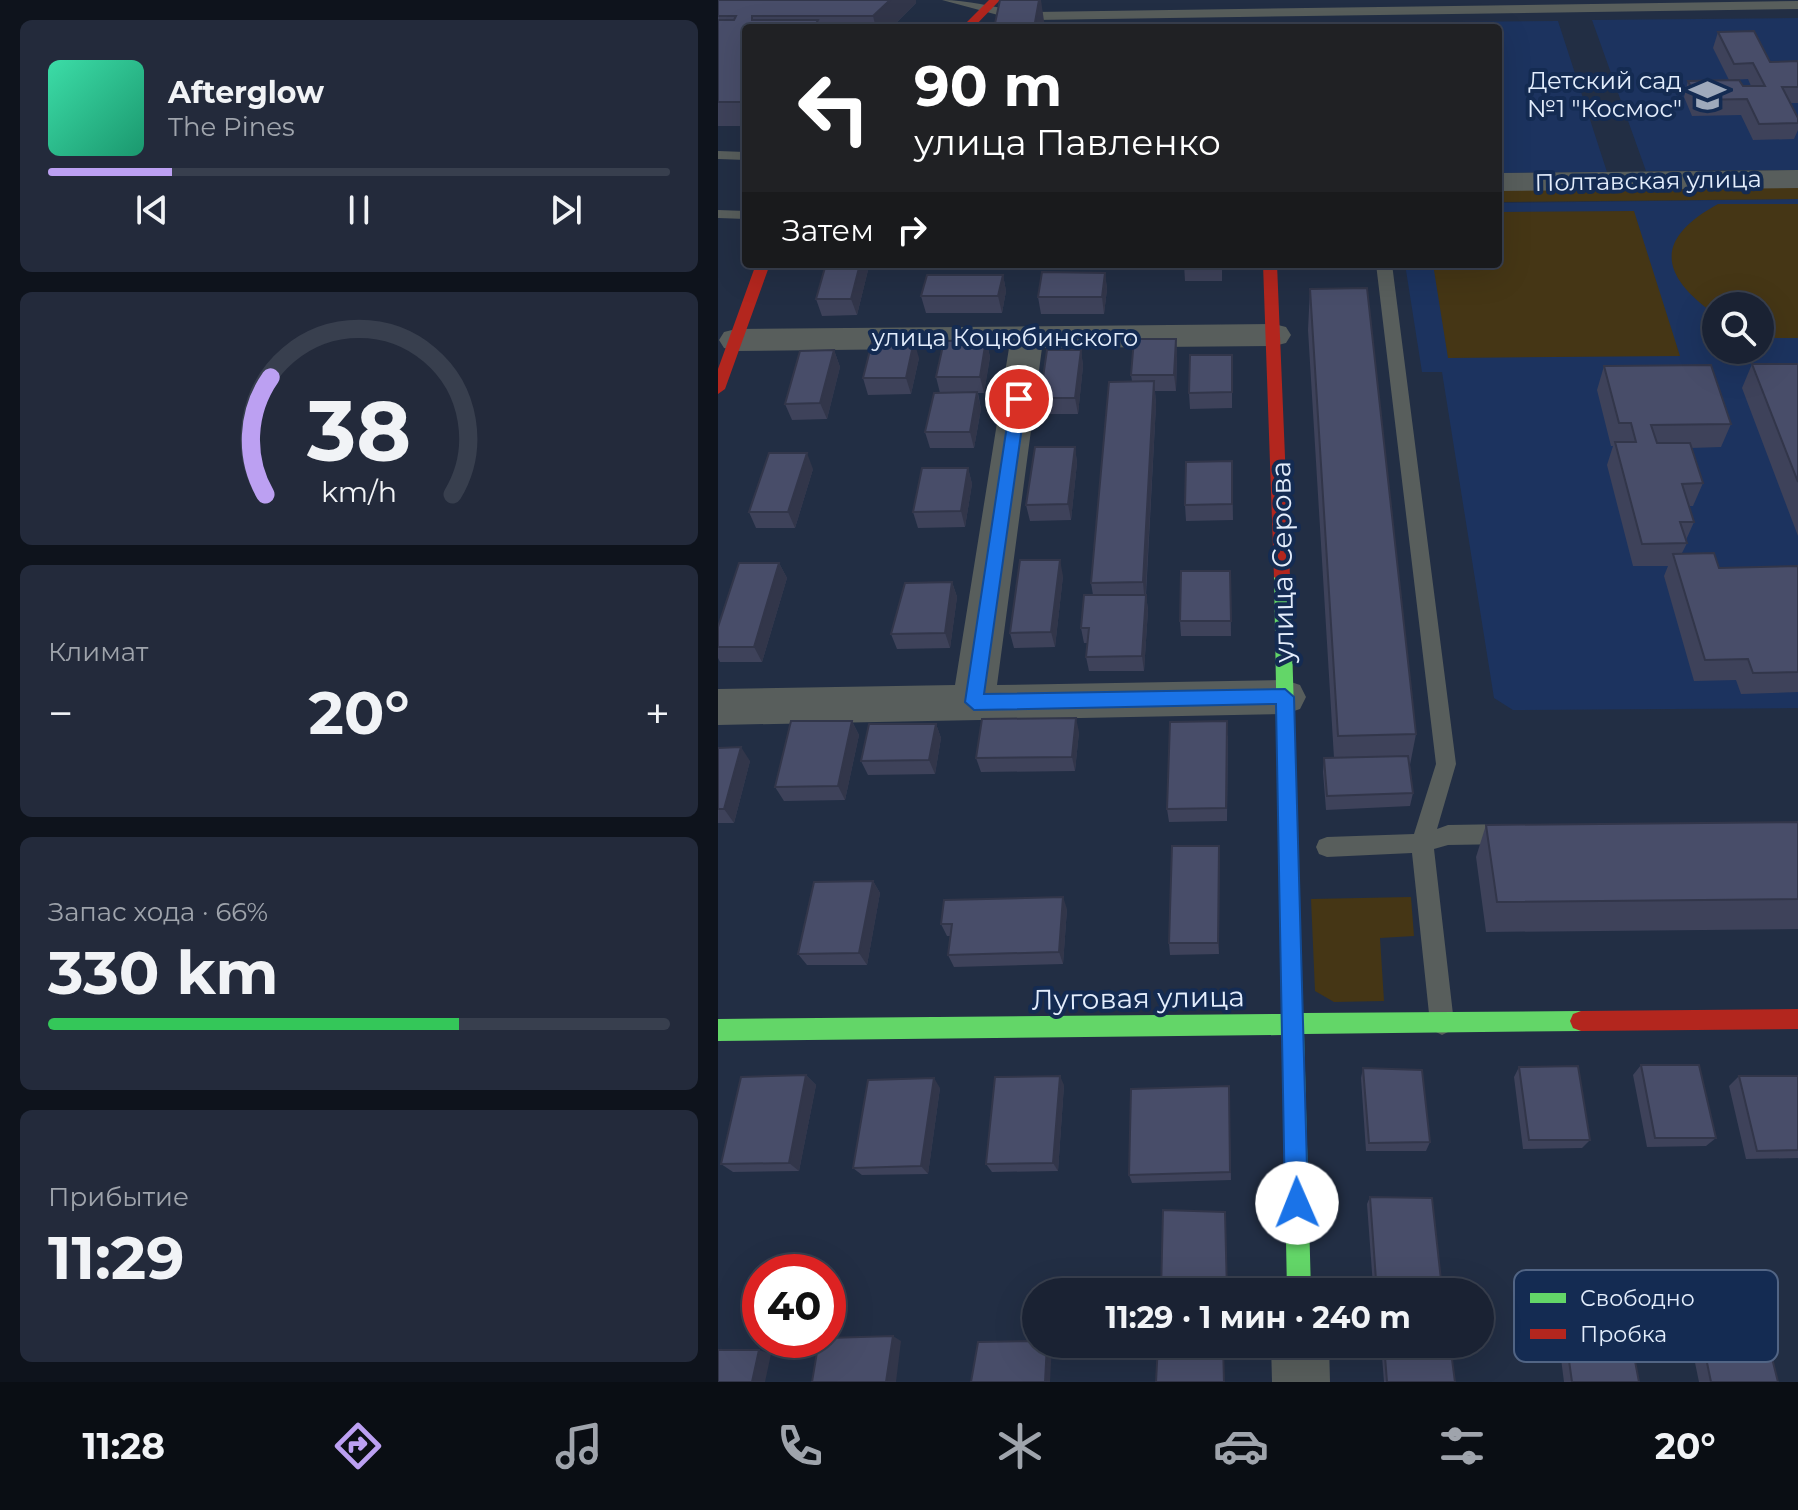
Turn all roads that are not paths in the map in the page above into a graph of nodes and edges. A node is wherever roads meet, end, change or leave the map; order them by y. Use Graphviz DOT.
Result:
graph roads {
  1 [pos="948,0"];
  2 [pos="1763,3"];
  3 [pos="991,4"];
  4 [pos="1798,5"];
  5 [pos="1187,6"];
  6 [pos="971,24"];
  7 [pos="718,155"];
  8 [pos="742,156"];
  9 [pos="1798,179"];
  10 [pos="1502,182"];
  11 [pos="718,214"];
  12 [pos="742,215"];
  13 [pos="762,268"];
  14 [pos="1270,268"];
  15 [pos="1384,268"];
  16 [pos="1274,335"];
  17 [pos="1027,338"];
  18 [pos="736,340"];
  19 [pos="718,389"];
  20 [pos="1285,697"];
  21 [pos="974,702"];
  22 [pos="718,707"];
  23 [pos="1527,834"];
  24 [pos="1422,843"];
  25 [pos="1327,847"];
  26 [pos="1798,1019"];
  27 [pos="1442,1023"];
  28 [pos="1292,1024"];
  29 [pos="718,1030"];
  30 [pos="1299,1278"];
  31 [pos="1300,1358"];
  32 [pos="1301,1382"];
  1 -- 3 [label="lane"];
  2 -- 4 [label="lane"];
  2 -- 5 [label="lane"];
  3 -- 5 [label="lane"];
  3 -- 6 [label="street"];
  7 -- 8 [label="lane"];
  9 -- 10 [label="street, Полтавская улица"];
  11 -- 12 [label="lane"];
  13 -- 18 [label="street"];
  14 -- 16 [label="street, улица Серова"];
  15 -- 24 [label="lane"];
  16 -- 17 [label="street, улица Коцюбинского"];
  16 -- 20 [label="street, улица Серова"];
  17 -- 18 [label="street, улица Коцюбинского"];
  17 -- 21 [label="street"];
  18 -- 19 [label="street"];
  20 -- 21 [label="street"];
  20 -- 28 [label="street, улица Серова"];
  21 -- 22 [label="street"];
  23 -- 24 [label="lane"];
  24 -- 25 [label="lane"];
  24 -- 27 [label="lane"];
  26 -- 27 [label="street, Луговая улица"];
  27 -- 28 [label="street, Луговая улица"];
  28 -- 29 [label="street, Луговая улица"];
  28 -- 30 [label="street, улица Серова"];
  31 -- 32 [label="street"];
}
